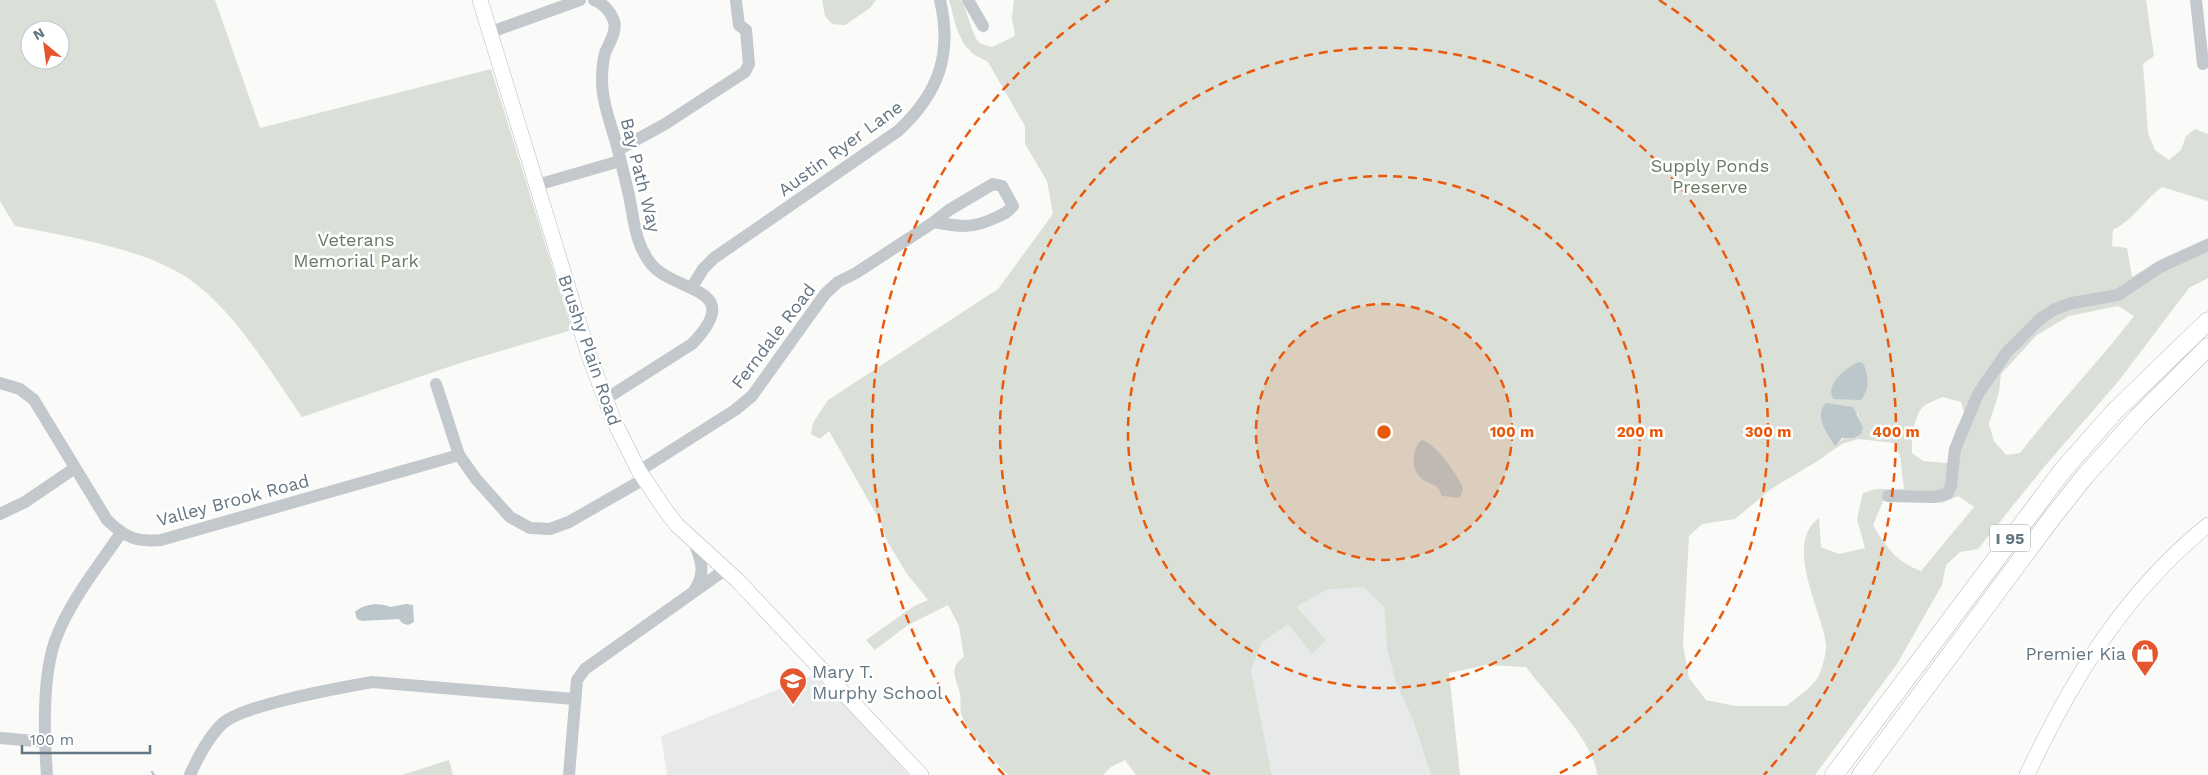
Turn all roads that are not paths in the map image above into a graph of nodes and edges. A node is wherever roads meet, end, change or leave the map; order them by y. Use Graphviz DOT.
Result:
graph roads {
  1 [pos="480,0"];
  2 [pos="580,0"];
  3 [pos="940,0"];
  4 [pos="968,0"];
  5 [pos="2196,0"];
  6 [pos="598,1"];
  7 [pos="736,1"];
  8 [pos="983,26"];
  9 [pos="491,32"];
  10 [pos="2203,64"];
  11 [pos="619,156"];
  12 [pos="537,185"];
  13 [pos="934,222"];
  14 [pos="2208,245"];
  15 [pos="692,287"];
  16 [pos="2208,320"];
  17 [pos="2208,347"];
  18 [pos="0,383"];
  19 [pos="436,384"];
  20 [pos="604,400"];
  21 [pos="459,454"];
  22 [pos="75,468"];
  23 [pos="641,475"];
  24 [pos="1888,496"];
  25 [pos="0,514"];
  26 [pos="2208,526"];
  27 [pos="120,533"];
  28 [pos="693,539"];
  29 [pos="726,569"];
  30 [pos="691,595"];
  31 [pos="574,699"];
  32 [pos="0,738"];
  33 [pos="47,742"];
  34 [pos="47,775"];
  35 [pos="190,775"];
  36 [pos="569,775"];
  37 [pos="921,775"];
  38 [pos="1834,775"];
  39 [pos="1861,775"];
  40 [pos="2027,775"];
  1 -- 9 [label="main road, Brushy Plain Road"];
  2 -- 9 [label="street"];
  3 -- 15 [label="street, Austin Ryer Lane"];
  4 -- 8 [label="street"];
  5 -- 10 [label="street"];
  6 -- 11 [label="street, Bay Path Way"];
  7 -- 11 [label="street"];
  9 -- 12 [label="main road, Brushy Plain Road"];
  11 -- 12 [label="street"];
  11 -- 15 [label="street, Bay Path Way"];
  12 -- 20 [label="main road, Brushy Plain Road"];
  13 -- 13 [label="street, Ferndale Road"];
  13 -- 23 [label="street, Ferndale Road"];
  14 -- 24 [label="street"];
  15 -- 20 [label="street, Bay Path Way"];
  16 -- 38 [label="highway, I 95"];
  17 -- 39 [label="highway, I 95"];
  18 -- 22 [label="street"];
  19 -- 21 [label="street, Ferndale Road"];
  20 -- 23 [label="main road, Brushy Plain Road"];
  21 -- 23 [label="street, Ferndale Road"];
  21 -- 27 [label="street, Valley Brook Road"];
  22 -- 25 [label="street"];
  22 -- 27 [label="street"];
  23 -- 28 [label="main road, Brushy Plain Road"];
  26 -- 40 [label="main road"];
  27 -- 33 [label="street"];
  28 -- 29 [label="main road, Brushy Plain Road"];
  28 -- 30 [label="street"];
  29 -- 30 [label="street"];
  29 -- 37 [label="main road, Brushy Plain Road"];
  30 -- 31 [label="street"];
  31 -- 35 [label="street"];
  31 -- 36 [label="street"];
  32 -- 33 [label="street"];
  33 -- 34 [label="street"];
}
